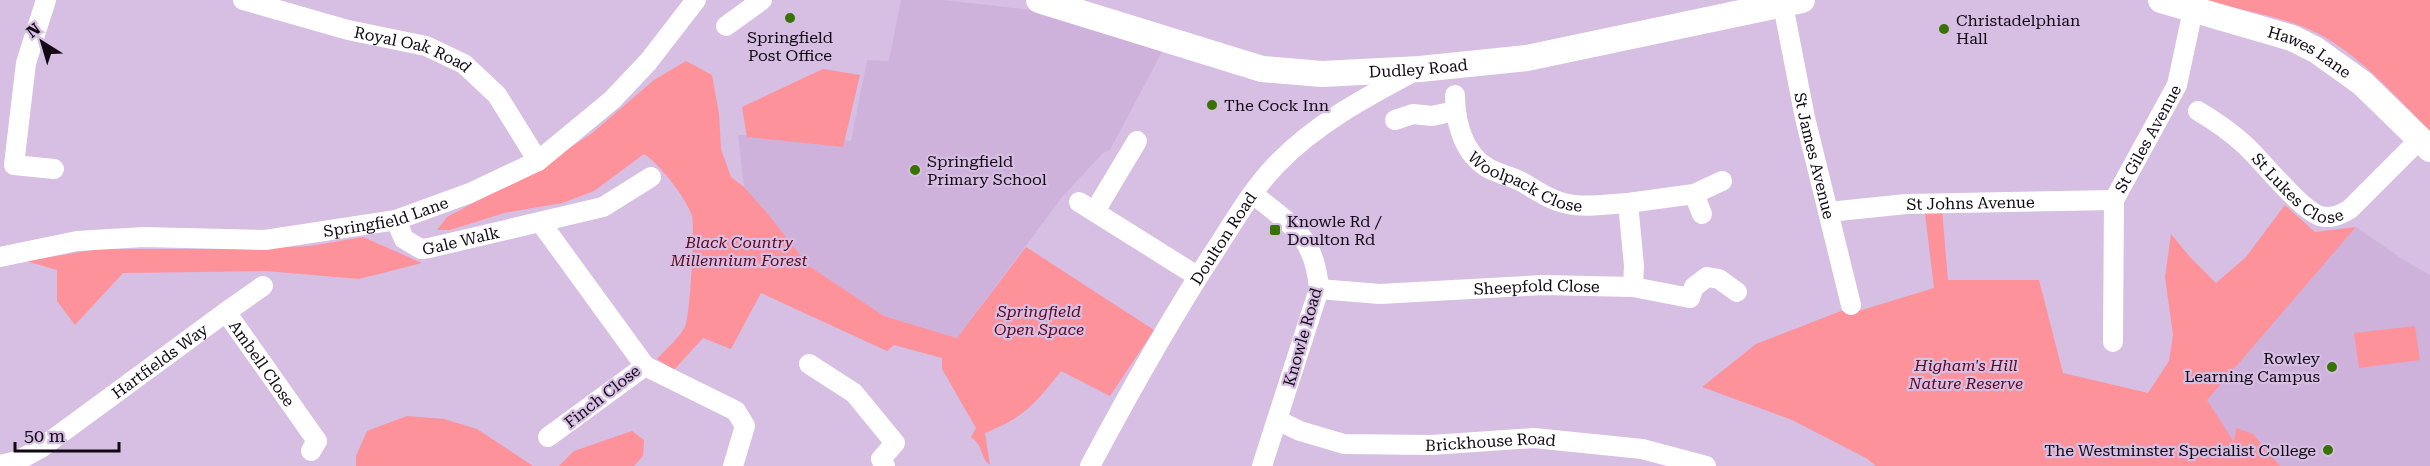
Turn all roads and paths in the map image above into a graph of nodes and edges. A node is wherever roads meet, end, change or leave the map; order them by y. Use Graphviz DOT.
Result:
graph roads {
  1 [pos="45,0"];
  2 [pos="243,0"];
  3 [pos="696,0"];
  4 [pos="762,0"];
  5 [pos="1039,0"];
  6 [pos="2161,0"];
  7 [pos="1792,2"];
  8 [pos="2193,10"];
  9 [pos="726,26"];
  10 [pos="1420,69"];
  11 [pos="2198,111"];
  12 [pos="1395,120"];
  13 [pos="1137,141"];
  14 [pos="2425,144"];
  15 [pos="538,161"];
  16 [pos="54,169"];
  17 [pos="651,177"];
  18 [pos="1722,181"];
  19 [pos="1253,194"];
  20 [pos="1694,194"];
  21 [pos="2114,200"];
  22 [pos="1628,203"];
  23 [pos="1829,212"];
  24 [pos="1702,214"];
  25 [pos="396,220"];
  26 [pos="541,223"];
  27 [pos="0,257"];
  28 [pos="1197,276"];
  29 [pos="263,286"];
  30 [pos="1633,287"];
  31 [pos="1319,290"];
  32 [pos="1737,292"];
  33 [pos="1851,305"];
  34 [pos="226,312"];
  35 [pos="2113,342"];
  36 [pos="809,364"];
  37 [pos="645,366"];
  38 [pos="1277,420"];
  39 [pos="548,437"];
  40 [pos="311,451"];
  41 [pos="0,465"];
  42 [pos="733,466"];
  43 [pos="885,466"];
  44 [pos="1090,466"];
  45 [pos="1262,466"];
  46 [pos="1706,466"];
  1 -- 16 [label="street"];
  2 -- 15 [label="street, Royal Oak Road"];
  3 -- 15 [label="street, Springfield Lane"];
  4 -- 9 [label="street"];
  5 -- 10 [label="main road, Dudley Road"];
  6 -- 8 [label="main road, Hawes Lane"];
  7 -- 10 [label="main road, Dudley Road"];
  7 -- 23 [label="street, St James Avenue"];
  8 -- 14 [label="main road, Hawes Lane"];
  8 -- 21 [label="street, St Giles Avenue"];
  10 -- 19 [label="street, Doulton Road"];
  11 -- 14 [label="street, St Lukes Close"];
  12 -- 22 [label="street, Woolpack Close"];
  13 -- 28 [label="street"];
  15 -- 25 [label="street, Springfield Lane"];
  17 -- 26 [label="street, Gale Walk"];
  18 -- 20 [label="street, Woolpack Close"];
  19 -- 28 [label="street, Doulton Road"];
  19 -- 31 [label="street, Knowle Road"];
  20 -- 22 [label="street, Woolpack Close"];
  20 -- 24 [label="street"];
  21 -- 23 [label="street, St Johns Avenue"];
  21 -- 35 [label="street, St Giles Avenue"];
  22 -- 30 [label="street"];
  23 -- 33 [label="street, St James Avenue"];
  25 -- 26 [label="street, Gale Walk"];
  25 -- 27 [label="street, Springfield Lane"];
  26 -- 37 [label="street, Finch Close"];
  28 -- 44 [label="street, Doulton Road"];
  29 -- 34 [label="street, Ambell Close"];
  30 -- 31 [label="street, Sheepfold Close"];
  30 -- 32 [label="street, Sheepfold Close"];
  31 -- 38 [label="street, Knowle Road"];
  34 -- 40 [label="street, Ambell Close"];
  34 -- 41 [label="street, Hartfields Way"];
  36 -- 43 [label="street"];
  37 -- 39 [label="street, Finch Close"];
  37 -- 42 [label="street"];
  38 -- 45 [label="street, Knowle Road"];
  38 -- 46 [label="street, Brickhouse Road"];
}
